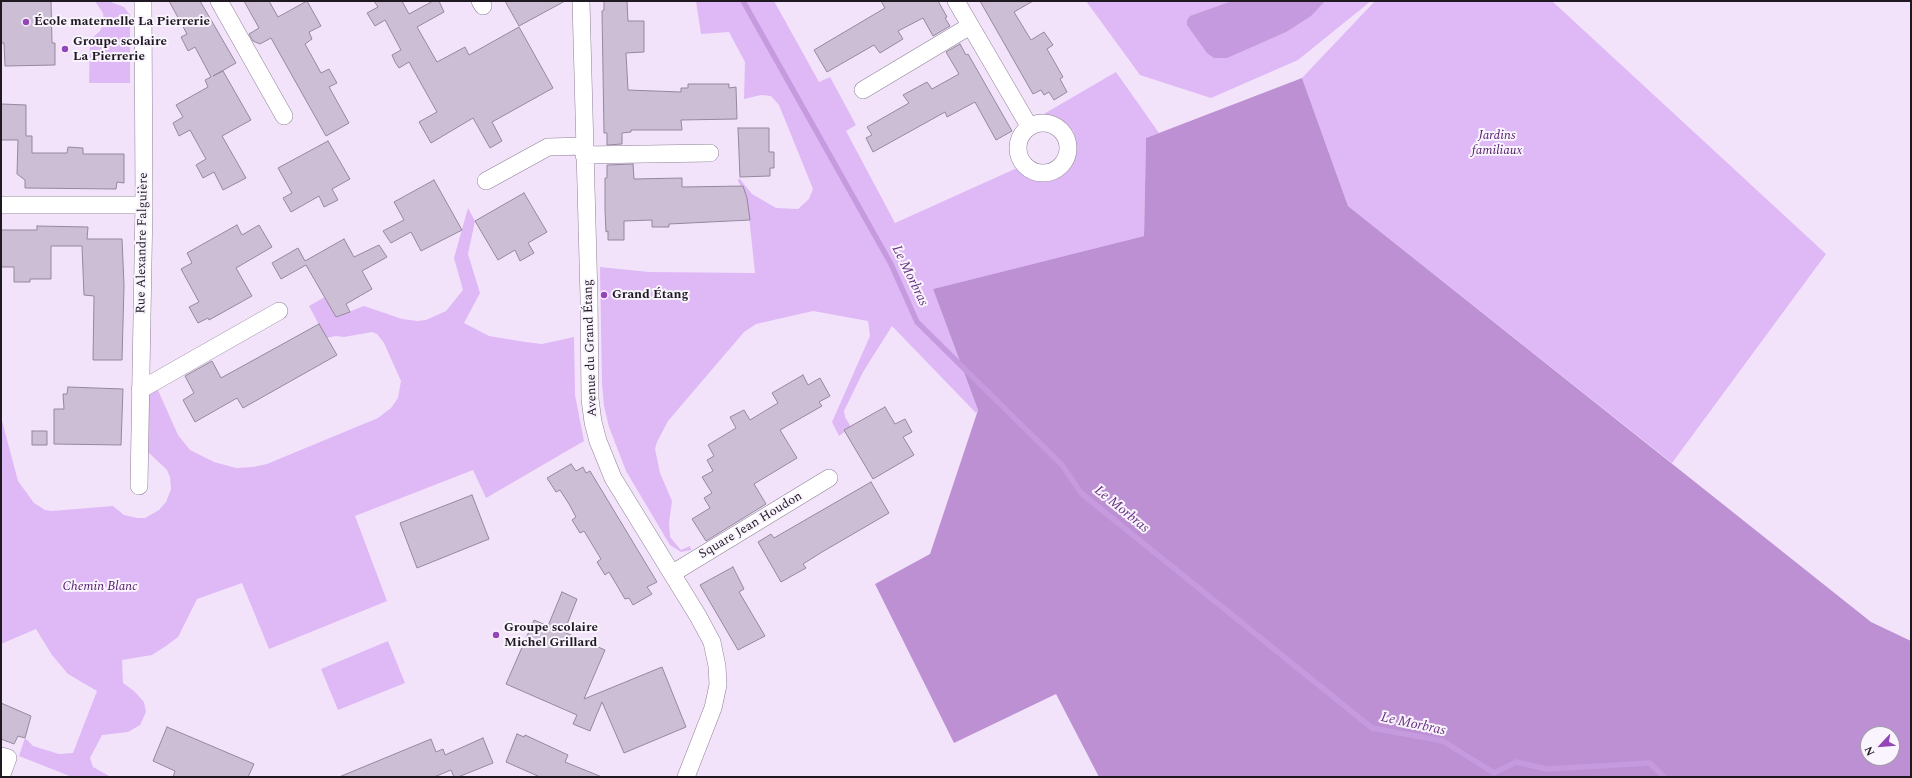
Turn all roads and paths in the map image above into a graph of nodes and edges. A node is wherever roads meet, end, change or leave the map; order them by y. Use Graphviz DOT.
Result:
graph roads {
  1 [pos="143,1"];
  2 [pos="219,1"];
  3 [pos="580,1"];
  4 [pos="956,1"];
  5 [pos="970,26"];
  6 [pos="863,90"];
  7 [pos="284,116"];
  8 [pos="1029,126"];
  9 [pos="584,150"];
  10 [pos="710,153"];
  11 [pos="486,181"];
  12 [pos="1,205"];
  13 [pos="144,205"];
  14 [pos="279,311"];
  15 [pos="140,390"];
  16 [pos="829,478"];
  17 [pos="139,486"];
  18 [pos="673,573"];
  19 [pos="1,756"];
  20 [pos="1,777"];
  21 [pos="686,777"];
  1 -- 13 [label="street, Rue Alexandre Falguière"];
  2 -- 7 [label="street"];
  3 -- 9 [label="street, Avenue du Grand Étang"];
  4 -- 5 [label="street"];
  5 -- 6 [label="street"];
  5 -- 8 [label="street"];
  9 -- 10 [label="street"];
  9 -- 11 [label="street"];
  9 -- 18 [label="street, Avenue du Grand Étang"];
  12 -- 13 [label="street"];
  13 -- 15 [label="street, Rue Alexandre Falguière"];
  14 -- 15 [label="street"];
  15 -- 17 [label="street, Rue Alexandre Falguière"];
  16 -- 18 [label="street, Square Jean Houdon"];
  18 -- 21 [label="street, Avenue du Grand Étang"];
  19 -- 20 [label="street"];
}
